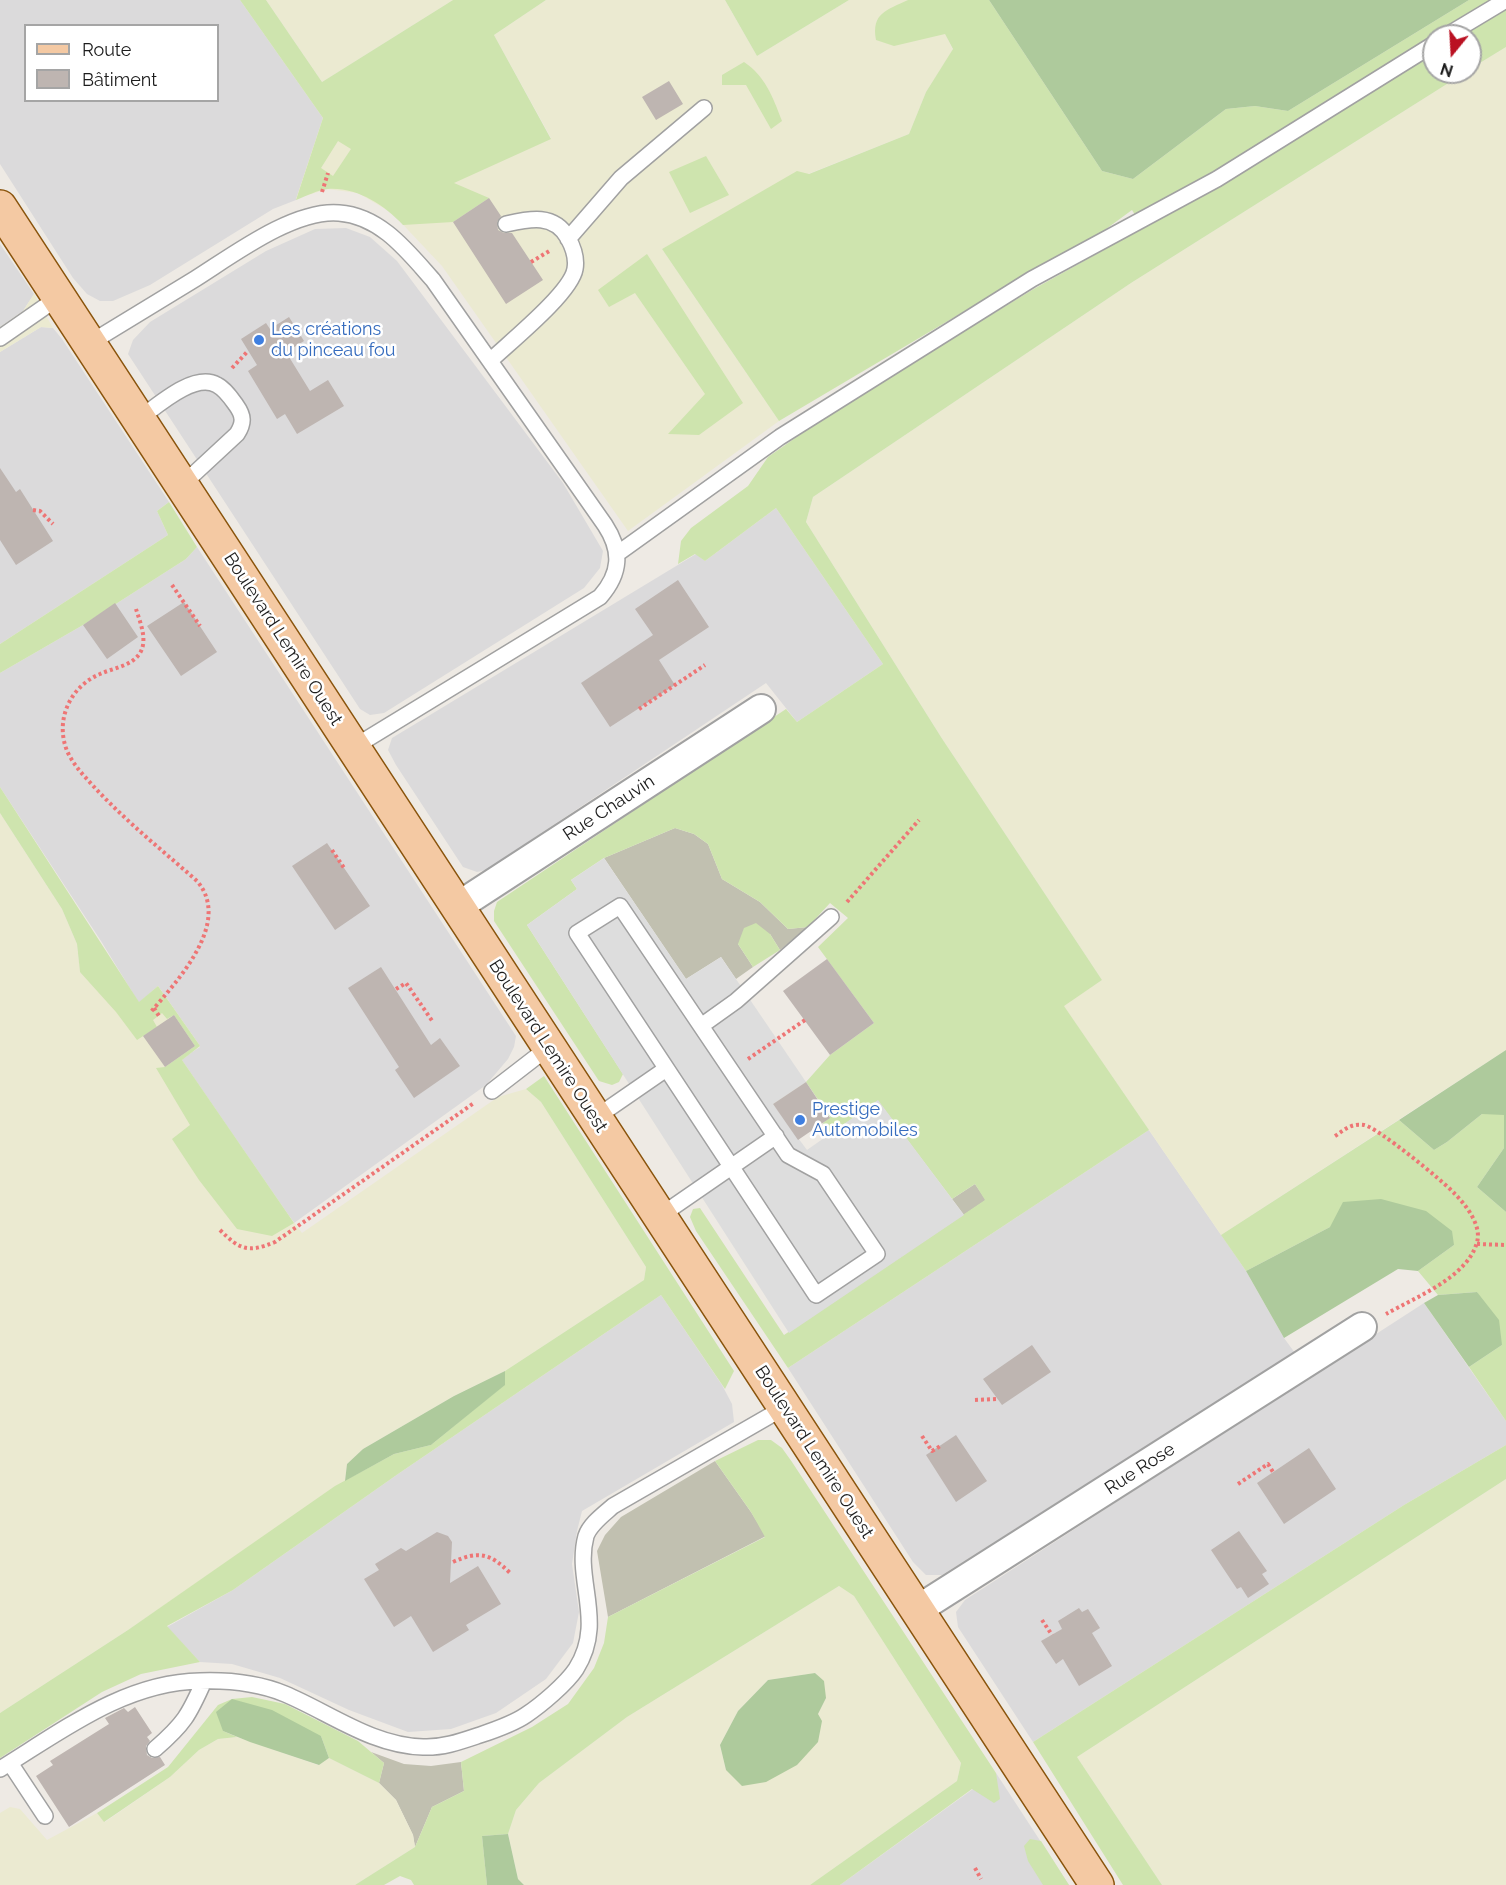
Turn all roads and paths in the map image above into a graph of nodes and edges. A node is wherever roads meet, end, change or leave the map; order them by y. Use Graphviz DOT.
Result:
graph roads {
  1 [pos="1506,0"];
  2 [pos="1466,24"];
  3 [pos="1422,51"];
  4 [pos="704,108"];
  5 [pos="0,207"];
  6 [pos="506,224"];
  7 [pos="568,239"];
  8 [pos="59,297"];
  9 [pos="0,338"];
  10 [pos="90,343"];
  11 [pos="490,361"];
  12 [pos="139,419"];
  13 [pos="182,485"];
  14 [pos="33,510"];
  15 [pos="53,524"];
  16 [pos="617,554"];
  17 [pos="172,585"];
  18 [pos="136,609"];
  19 [pos="200,626"];
  20 [pos="705,665"];
  21 [pos="639,709"];
  22 [pos="761,709"];
  23 [pos="354,747"];
  24 [pos="919,820"];
  25 [pos="332,850"];
  26 [pos="344,868"];
  27 [pos="457,907"];
  28 [pos="831,917"];
  29 [pos="396,989"];
  30 [pos="154,1008"];
  31 [pos="150,1013"];
  32 [pos="159,1016"];
  33 [pos="805,1020"];
  34 [pos="433,1022"];
  35 [pos="701,1026"];
  36 [pos="549,1047"];
  37 [pos="666,1069"];
  38 [pos="731,1070"];
  39 [pos="492,1091"];
  40 [pos="595,1118"];
  41 [pos="776,1136"];
  42 [pos="1335,1136"];
  43 [pos="730,1166"];
  44 [pos="660,1216"];
  45 [pos="219,1230"];
  46 [pos="1477,1244"];
  47 [pos="1506,1245"];
  48 [pos="1362,1327"];
  49 [pos="997,1399"];
  50 [pos="975,1400"];
  51 [pos="785,1407"];
  52 [pos="922,1436"];
  53 [pos="942,1445"];
  54 [pos="1273,1472"];
  55 [pos="1238,1484"];
  56 [pos="453,1562"];
  57 [pos="510,1573"];
  58 [pos="918,1610"];
  59 [pos="1042,1620"];
  60 [pos="1052,1635"];
  61 [pos="204,1681"];
  62 [pos="155,1749"];
  63 [pos="5,1766"];
  64 [pos="45,1816"];
  65 [pos="975,1868"];
  66 [pos="981,1879"];
  67 [pos="1097,1885"];
  1 -- 2 [label="lane"];
  3 -- 16 [label="lane"];
  4 -- 7 [label="lane"];
  5 -- 8 [label="main road, Boulevard Lemire Ouest"];
  6 -- 7 [label="lane"];
  7 -- 11 [label="lane"];
  8 -- 9 [label="lane"];
  8 -- 10 [label="main road, Boulevard Lemire Ouest"];
  10 -- 11 [label="lane"];
  10 -- 12 [label="main road, Boulevard Lemire Ouest"];
  11 -- 16 [label="lane"];
  12 -- 13 [label="main road, Boulevard Lemire Ouest"];
  12 -- 13 [label="lane"];
  13 -- 23 [label="main road, Boulevard Lemire Ouest"];
  14 -- 15 [label="path"];
  16 -- 23 [label="lane"];
  17 -- 19 [label="path"];
  18 -- 30 [label="path"];
  20 -- 21 [label="path"];
  22 -- 27 [label="street, Rue Chauvin"];
  23 -- 27 [label="main road, Boulevard Lemire Ouest"];
  24 -- 28 [label="path"];
  25 -- 26 [label="path"];
  27 -- 36 [label="main road, Boulevard Lemire Ouest"];
  28 -- 35 [label="lane"];
  29 -- 34 [label="path"];
  30 -- 31 [label="path"];
  30 -- 32 [label="path"];
  33 -- 38 [label="path"];
  35 -- 37 [label="lane"];
  35 -- 38 [label="lane"];
  36 -- 39 [label="lane"];
  36 -- 40 [label="main road, Boulevard Lemire Ouest"];
  37 -- 40 [label="lane"];
  37 -- 43 [label="lane"];
  38 -- 41 [label="lane"];
  39 -- 45 [label="path"];
  40 -- 44 [label="main road, Boulevard Lemire Ouest"];
  41 -- 43 [label="lane"];
  41 -- 43 [label="lane"];
  42 -- 46 [label="path"];
  43 -- 44 [label="lane"];
  44 -- 51 [label="main road, Boulevard Lemire Ouest"];
  46 -- 47 [label="path"];
  46 -- 48 [label="path"];
  48 -- 58 [label="street, Rue Rose"];
  49 -- 50 [label="path"];
  51 -- 58 [label="main road, Boulevard Lemire Ouest"];
  51 -- 61 [label="lane"];
  52 -- 53 [label="path"];
  54 -- 55 [label="path"];
  56 -- 57 [label="path"];
  58 -- 67 [label="main road, Boulevard Lemire Ouest"];
  59 -- 60 [label="path"];
  61 -- 62 [label="lane"];
  61 -- 63 [label="lane"];
  63 -- 64 [label="lane"];
  65 -- 66 [label="path"];
}
